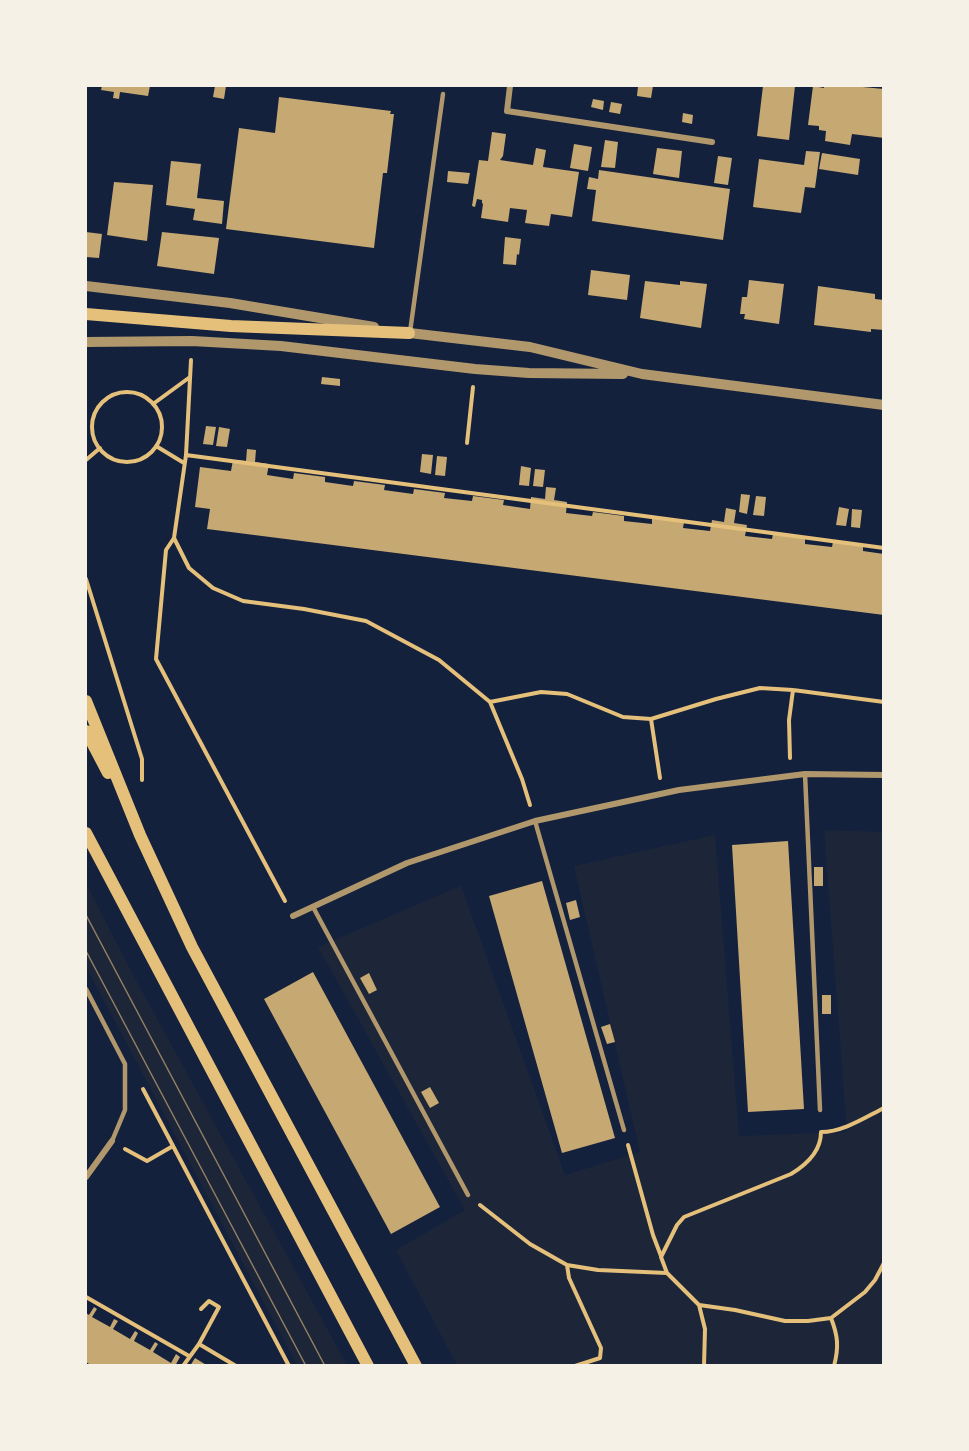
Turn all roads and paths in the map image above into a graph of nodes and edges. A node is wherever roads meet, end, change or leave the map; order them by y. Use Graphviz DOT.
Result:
graph roads {
  1 [pos="510,86"];
  2 [pos="443,94"];
  3 [pos="712,142"];
  4 [pos="86,286"];
  5 [pos="86,314"];
  6 [pos="410,333"];
  7 [pos="192,341"];
  8 [pos="86,342"];
  9 [pos="475,369"];
  10 [pos="642,374"];
  11 [pos="191,376"];
  12 [pos="153,404"];
  13 [pos="884,405"];
  14 [pos="467,443"];
  15 [pos="156,446"];
  16 [pos="100,448"];
  17 [pos="186,455"];
  18 [pos="86,460"];
  19 [pos="184,464"];
  20 [pos="174,538"];
  21 [pos="884,548"];
  22 [pos="86,579"];
  23 [pos="793,690"];
  24 [pos="86,701"];
  25 [pos="490,702"];
  26 [pos="884,702"];
  27 [pos="651,719"];
  28 [pos="86,731"];
  29 [pos="805,774"];
  30 [pos="792,776"];
  31 [pos="884,776"];
  32 [pos="142,781"];
  33 [pos="662,793"];
  34 [pos="535,821"];
  35 [pos="86,833"];
  36 [pos="140,835"];
  37 [pos="313,907"];
  38 [pos="293,916"];
  39 [pos="86,989"];
  40 [pos="125,1064"];
  41 [pos="884,1108"];
  42 [pos="820,1110"];
  43 [pos="624,1130"];
  44 [pos="821,1132"];
  45 [pos="112,1141"];
  46 [pos="173,1146"];
  47 [pos="86,1177"];
  48 [pos="468,1195"];
  49 [pos="661,1257"];
  50 [pos="884,1263"];
  51 [pos="567,1265"];
  52 [pos="667,1273"];
  53 [pos="86,1297"];
  54 [pos="699,1305"];
  55 [pos="201,1309"];
  56 [pos="831,1318"];
  57 [pos="199,1344"];
  58 [pos="189,1356"];
  59 [pos="183,1365"];
  60 [pos="236,1365"];
  61 [pos="289,1365"];
  62 [pos="368,1365"];
  63 [pos="416,1365"];
  64 [pos="575,1365"];
  65 [pos="704,1365"];
  66 [pos="834,1365"];
  1 -- 3 [label="street"];
  2 -- 6 [label="lane"];
  4 -- 6 [label="street"];
  5 -- 6 [label="main road"];
  6 -- 10 [label="street"];
  7 -- 8 [label="street"];
  7 -- 9 [label="street"];
  7 -- 11 [label="path"];
  9 -- 10 [label="street"];
  9 -- 14 [label="path"];
  10 -- 13 [label="street"];
  11 -- 12 [label="path"];
  11 -- 17 [label="path"];
  12 -- 15 [label="path"];
  12 -- 16 [label="path"];
  15 -- 16 [label="path"];
  15 -- 19 [label="path"];
  16 -- 18 [label="path"];
  17 -- 19 [label="path"];
  17 -- 21 [label="path"];
  19 -- 20 [label="path"];
  20 -- 25 [label="path"];
  20 -- 38 [label="path"];
  22 -- 32 [label="path"];
  23 -- 26 [label="path"];
  23 -- 27 [label="path"];
  23 -- 30 [label="path"];
  24 -- 36 [label="main road"];
  25 -- 27 [label="path"];
  25 -- 34 [label="path"];
  27 -- 33 [label="path"];
  28 -- 36 [label="main road"];
  29 -- 30 [label="street"];
  29 -- 31 [label="street"];
  29 -- 42 [label="lane"];
  30 -- 33 [label="street"];
  33 -- 34 [label="street"];
  34 -- 37 [label="street"];
  34 -- 43 [label="lane"];
  35 -- 62 [label="main road"];
  36 -- 63 [label="main road"];
  37 -- 38 [label="street"];
  37 -- 48 [label="lane"];
  39 -- 40 [label="lane"];
  40 -- 45 [label="lane"];
  40 -- 46 [label="path"];
  41 -- 44 [label="path"];
  42 -- 44 [label="path"];
  43 -- 49 [label="path"];
  44 -- 49 [label="path"];
  45 -- 46 [label="path"];
  45 -- 47 [label="street"];
  46 -- 61 [label="path"];
  48 -- 51 [label="path"];
  49 -- 52 [label="path"];
  50 -- 56 [label="path"];
  51 -- 52 [label="path"];
  51 -- 64 [label="path"];
  52 -- 54 [label="path"];
  53 -- 58 [label="path"];
  54 -- 56 [label="path"];
  54 -- 65 [label="path"];
  55 -- 57 [label="path"];
  56 -- 66 [label="path"];
  57 -- 58 [label="path"];
  57 -- 60 [label="path"];
  58 -- 59 [label="path"];
}
